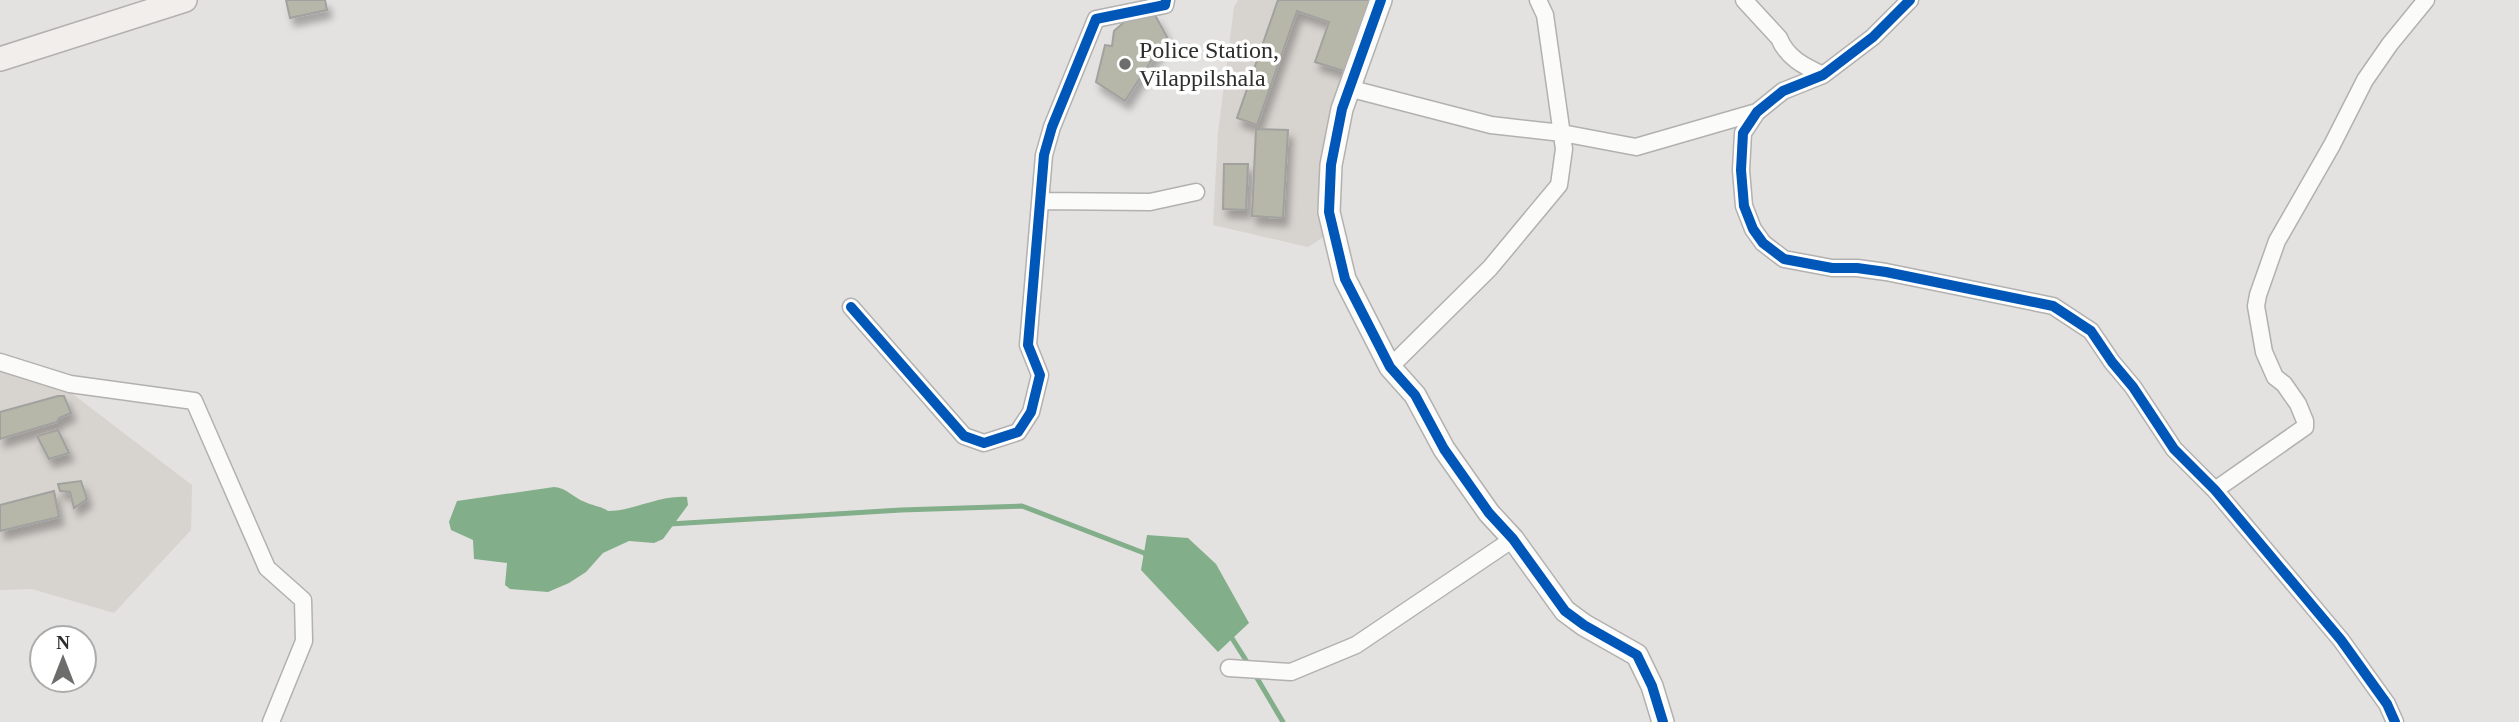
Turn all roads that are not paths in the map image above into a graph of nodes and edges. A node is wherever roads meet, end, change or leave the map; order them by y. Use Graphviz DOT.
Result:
graph roads {
  1 [pos="186,0"];
  2 [pos="1166,0"];
  3 [pos="1381,0"];
  4 [pos="1538,0"];
  5 [pos="1744,0"];
  6 [pos="1910,0"];
  7 [pos="2426,0"];
  8 [pos="0,59"];
  9 [pos="1823,75"];
  10 [pos="1348,89"];
  11 [pos="1757,112"];
  12 [pos="1562,132"];
  13 [pos="1196,192"];
  14 [pos="1040,201"];
  15 [pos="851,307"];
  16 [pos="0,362"];
  17 [pos="1390,367"];
  18 [pos="2215,490"];
  19 [pos="1513,539"];
  20 [pos="1229,668"];
  21 [pos="271,722"];
  22 [pos="1663,722"];
  23 [pos="2395,722"];
  1 -- 8 [label="main road"];
  2 -- 14 [label="street"];
  3 -- 10 [label="street"];
  4 -- 12 [label="street"];
  5 -- 9 [label="street"];
  6 -- 9 [label="street"];
  7 -- 18 [label="street"];
  9 -- 11 [label="street"];
  10 -- 12 [label="street"];
  10 -- 17 [label="street"];
  11 -- 12 [label="street"];
  11 -- 18 [label="street"];
  12 -- 17 [label="street"];
  13 -- 14 [label="street"];
  14 -- 15 [label="street"];
  16 -- 21 [label="street"];
  17 -- 19 [label="street"];
  18 -- 23 [label="street"];
  19 -- 20 [label="street"];
  19 -- 22 [label="street"];
}
